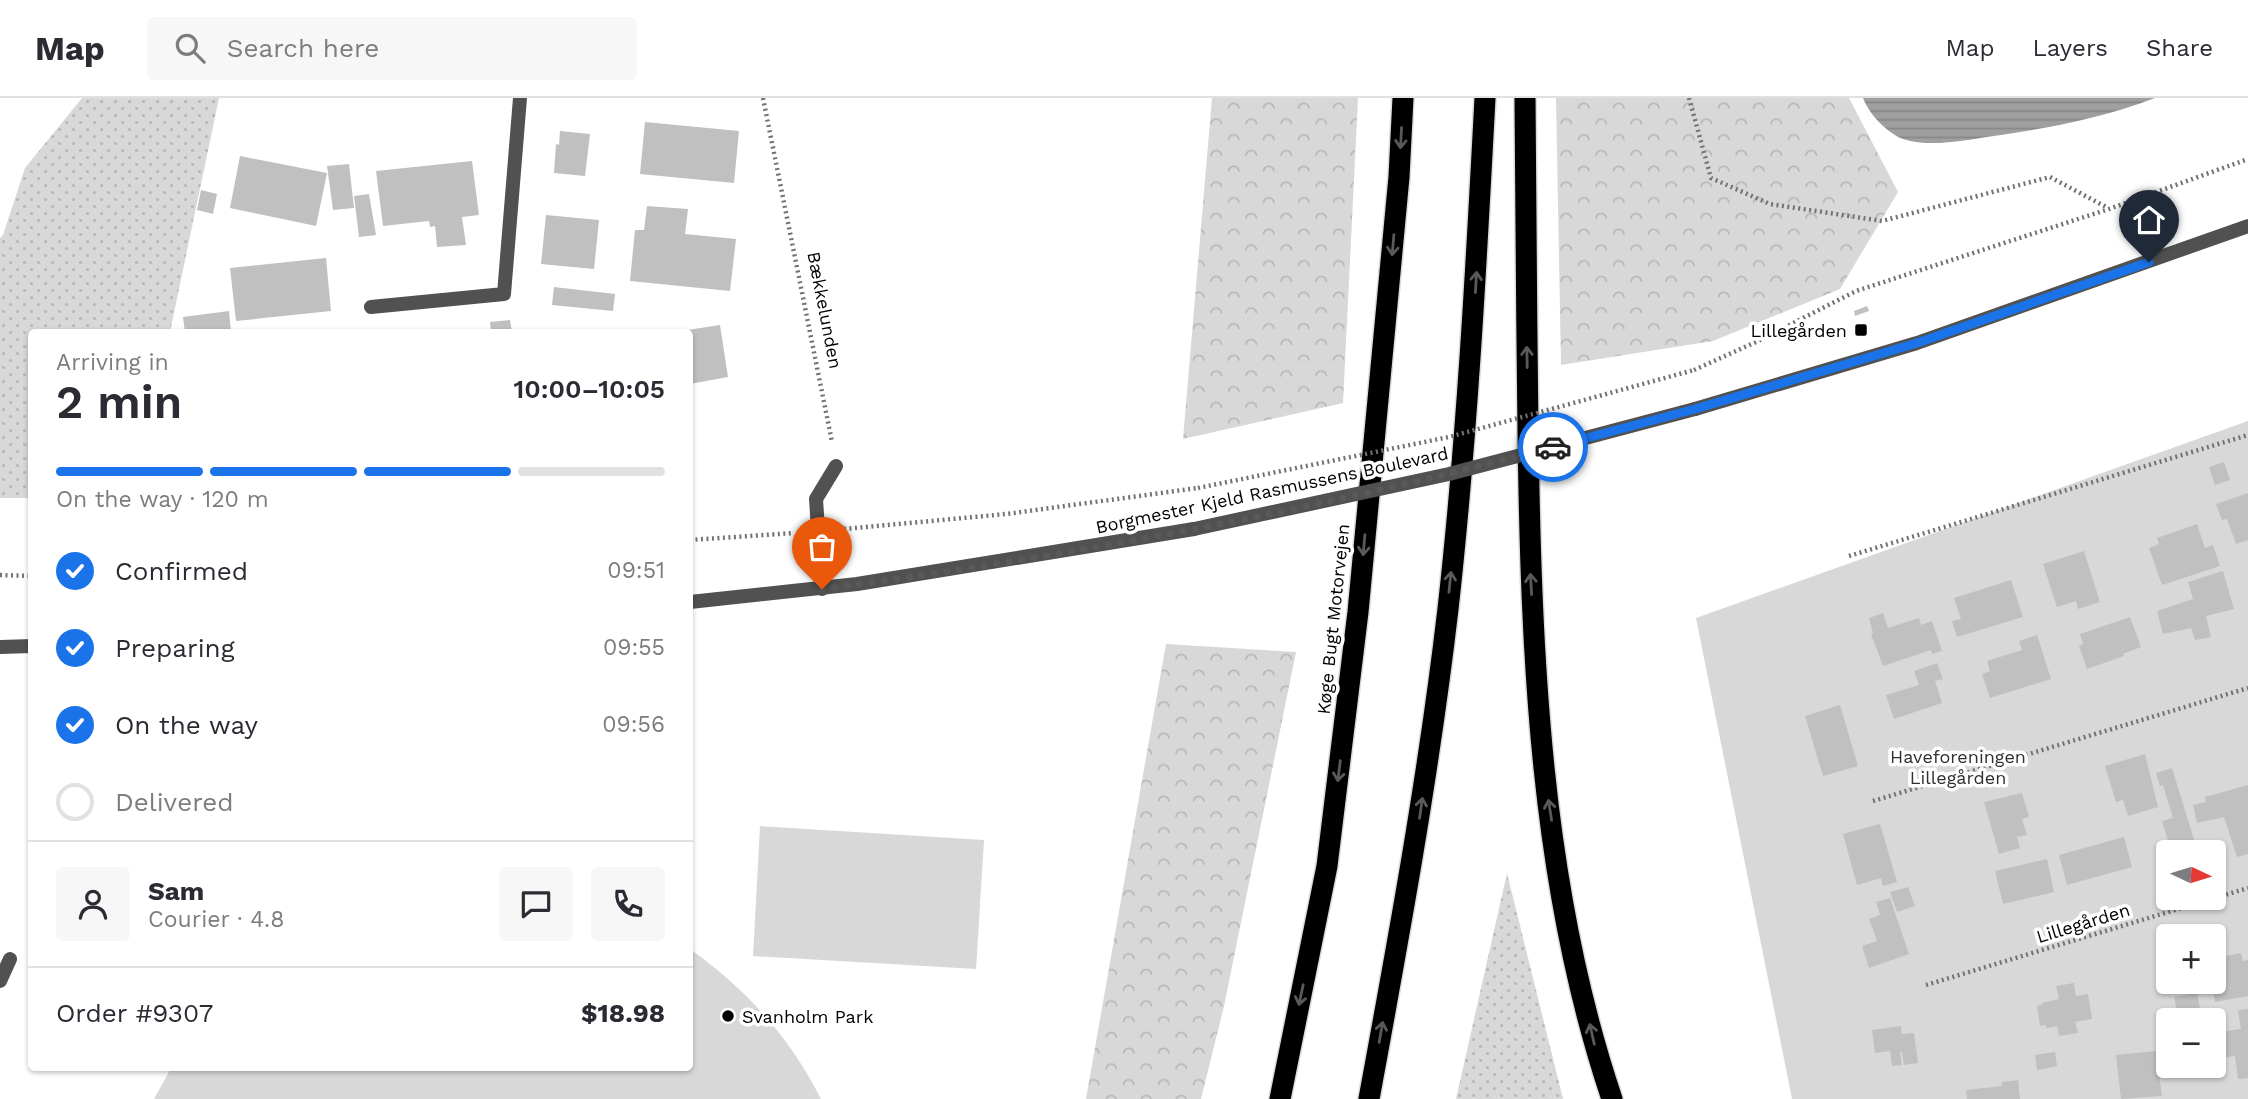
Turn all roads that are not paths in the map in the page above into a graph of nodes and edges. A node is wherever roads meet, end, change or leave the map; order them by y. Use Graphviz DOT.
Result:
graph roads {
  1 [pos="520,98"];
  2 [pos="1403,98"];
  3 [pos="1486,98"];
  4 [pos="1525,98"];
  5 [pos="2248,226"];
  6 [pos="371,307"];
  7 [pos="836,466"];
  8 [pos="822,589"];
  9 [pos="693,602"];
  10 [pos="28,646"];
  11 [pos="0,647"];
  12 [pos="10,959"];
  13 [pos="0,981"];
  14 [pos="1280,1099"];
  15 [pos="1369,1099"];
  16 [pos="1612,1099"];
  1 -- 6 [label="street"];
  2 -- 14 [label="highway, Køge Bugt Motorvejen, one-way"];
  15 -- 3 [label="highway, one-way"];
  16 -- 4 [label="highway, one-way"];
  5 -- 8 [label="street, Borgmester Kjeld Rasmussens Boulevard, bridge"];
  7 -- 8 [label="street"];
  8 -- 9 [label="street, Borgmester Kjeld Rasmussens Boulevard"];
  10 -- 11 [label="street"];
  12 -- 13 [label="street"];
}
